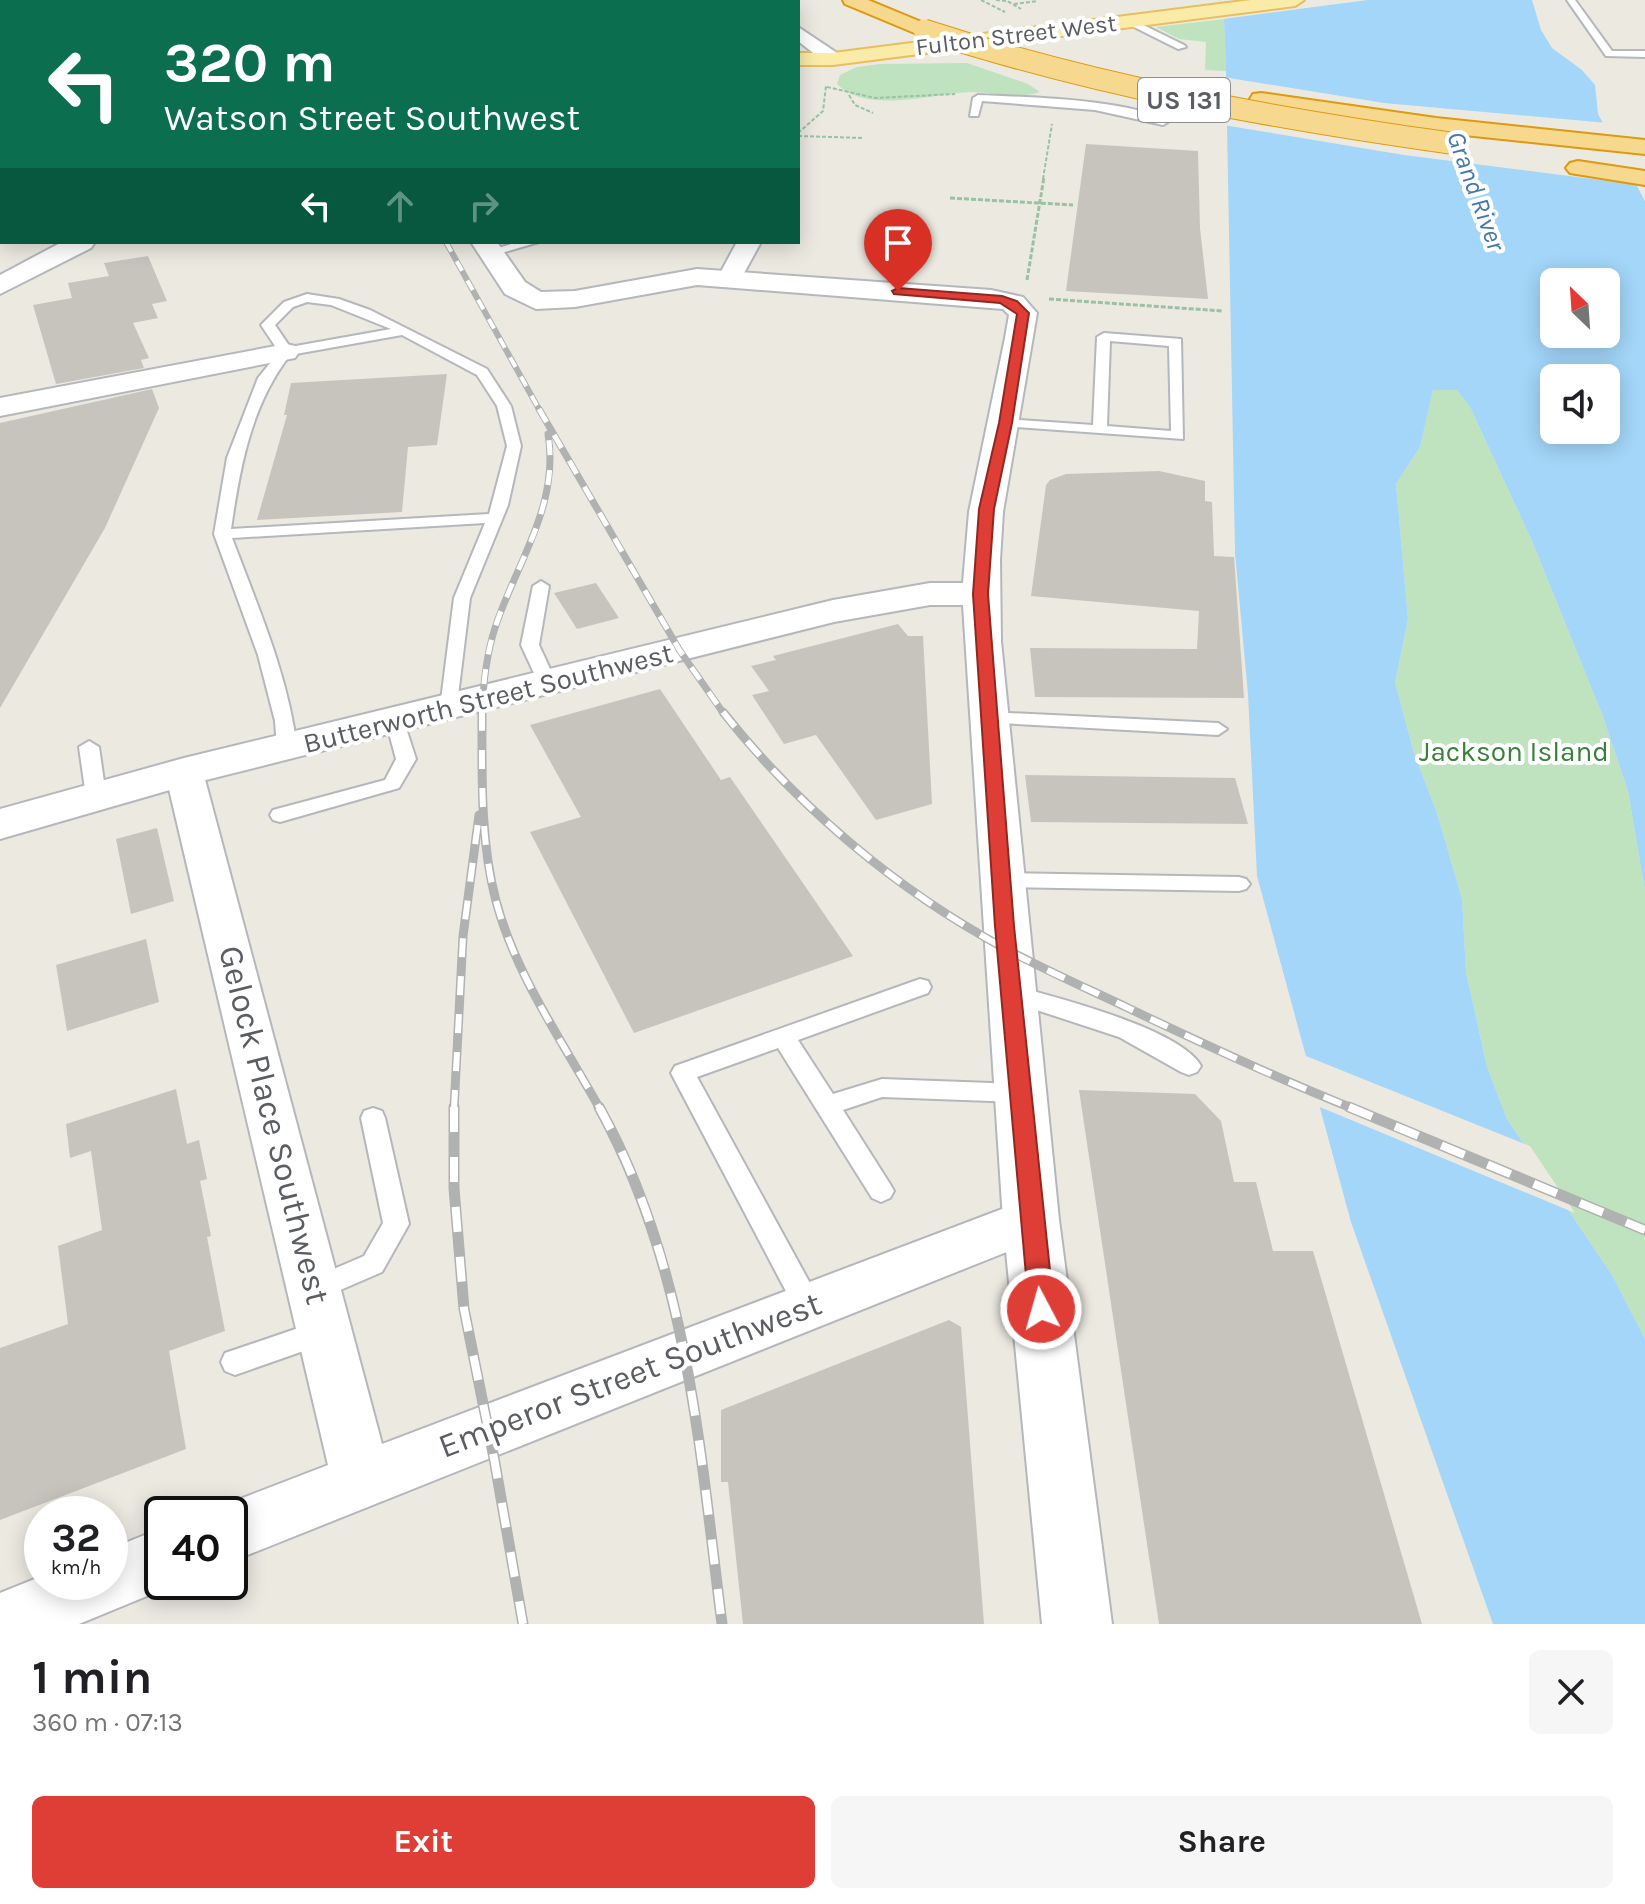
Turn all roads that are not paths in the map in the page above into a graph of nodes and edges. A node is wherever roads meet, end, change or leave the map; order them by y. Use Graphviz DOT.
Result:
graph roads {
  1 [pos="896,0"];
  2 [pos="1295,0"];
  3 [pos="1571,0"];
  4 [pos="852,1"];
  5 [pos="1129,21"];
  6 [pos="800,34"];
  7 [pos="1181,47"];
  8 [pos="1645,54"];
  9 [pos="800,59"];
  10 [pos="833,59"];
  11 [pos="800,67"];
  12 [pos="1261,99"];
  13 [pos="974,114"];
  14 [pos="1163,122"];
  15 [pos="1645,131"];
  16 [pos="1450,143"];
  17 [pos="1645,147"];
  18 [pos="1523,157"];
  19 [pos="1553,163"];
  20 [pos="1645,163"];
  21 [pos="1645,178"];
  22 [pos="78,244"];
  23 [pos="515,244"];
  24 [pos="748,244"];
  25 [pos="487,247"];
  26 [pos="729,279"];
  27 [pos="0,286"];
  28 [pos="404,331"];
  29 [pos="286,352"];
  30 [pos="0,407"];
  31 [pos="1006,423"];
  32 [pos="1100,429"];
  33 [pos="495,518"];
  34 [pos="222,534"];
  35 [pos="541,586"];
  36 [pos="980,594"];
  37 [pos="548,684"];
  38 [pos="449,708"];
  39 [pos="988,718"];
  40 [pos="395,722"];
  41 [pos="1218,729"];
  42 [pos="89,747"];
  43 [pos="287,748"];
  44 [pos="184,772"];
  45 [pos="96,796"];
  46 [pos="280,815"];
  47 [pos="0,824"];
  48 [pos="1001,880"];
  49 [pos="1239,884"];
  50 [pos="920,987"];
  51 [pos="1010,992"];
  52 [pos="784,1037"];
  53 [pos="1189,1066"];
  54 [pos="1020,1093"];
  55 [pos="827,1106"];
  56 [pos="373,1118"];
  57 [pos="881,1191"];
  58 [pos="1031,1220"];
  59 [pos="809,1307"];
  60 [pos="320,1310"];
  61 [pos="235,1362"];
  62 [pos="360,1479"];
  63 [pos="248,1525"];
  64 [pos="61,1600"];
  65 [pos="2,1624"];
  66 [pos="1077,1624"];
  1 -- 12 [label="highway, US 131"];
  2 -- 5 [label="main road, Fulton Street West"];
  3 -- 8 [label="lane"];
  4 -- 16 [label="highway, US 131, bridge"];
  5 -- 7 [label="lane"];
  5 -- 10 [label="main road, Fulton Street West"];
  6 -- 10 [label="street"];
  9 -- 10 [label="main road, Fulton Street West"];
  10 -- 11 [label="main road, Fulton Street West"];
  12 -- 15 [label="highway"];
  12 -- 17 [label="highway, US 131"];
  13 -- 14 [label="lane"];
  16 -- 18 [label="highway"];
  16 -- 20 [label="highway, US 131"];
  19 -- 21 [label="highway"];
  22 -- 27 [label="street"];
  23 -- 25 [label="lane"];
  24 -- 26 [label="street"];
  25 -- 26 [label="street"];
  26 -- 31 [label="street"];
  28 -- 29 [label="lane"];
  28 -- 29 [label="lane"];
  28 -- 33 [label="lane"];
  29 -- 30 [label="street"];
  29 -- 34 [label="lane"];
  31 -- 32 [label="lane"];
  31 -- 36 [label="street"];
  32 -- 32 [label="lane"];
  33 -- 34 [label="lane"];
  33 -- 38 [label="lane"];
  34 -- 43 [label="lane"];
  35 -- 37 [label="lane"];
  36 -- 37 [label="street, Butterworth Street Southwest"];
  36 -- 39 [label="street"];
  37 -- 38 [label="street, Butterworth Street Southwest"];
  38 -- 40 [label="street, Butterworth Street Southwest"];
  39 -- 41 [label="lane"];
  39 -- 48 [label="street"];
  40 -- 43 [label="street, Butterworth Street Southwest"];
  40 -- 46 [label="lane"];
  42 -- 45 [label="lane"];
  43 -- 44 [label="street, Butterworth Street Southwest"];
  44 -- 45 [label="street, Butterworth Street Southwest"];
  44 -- 60 [label="street, Gelock Place Southwest"];
  45 -- 47 [label="street, Butterworth Street Southwest"];
  48 -- 49 [label="lane"];
  48 -- 51 [label="street"];
  50 -- 52 [label="lane"];
  51 -- 53 [label="lane"];
  51 -- 54 [label="street"];
  52 -- 55 [label="lane"];
  52 -- 59 [label="lane"];
  54 -- 55 [label="lane"];
  54 -- 58 [label="street"];
  55 -- 57 [label="lane"];
  56 -- 60 [label="lane"];
  58 -- 59 [label="street, Emperor Street Southwest"];
  58 -- 66 [label="street"];
  59 -- 62 [label="street, Emperor Street Southwest"];
  60 -- 61 [label="lane"];
  60 -- 62 [label="street, Gelock Place Southwest"];
  62 -- 63 [label="street, Emperor Street Southwest"];
  64 -- 65 [label="street"];
}
